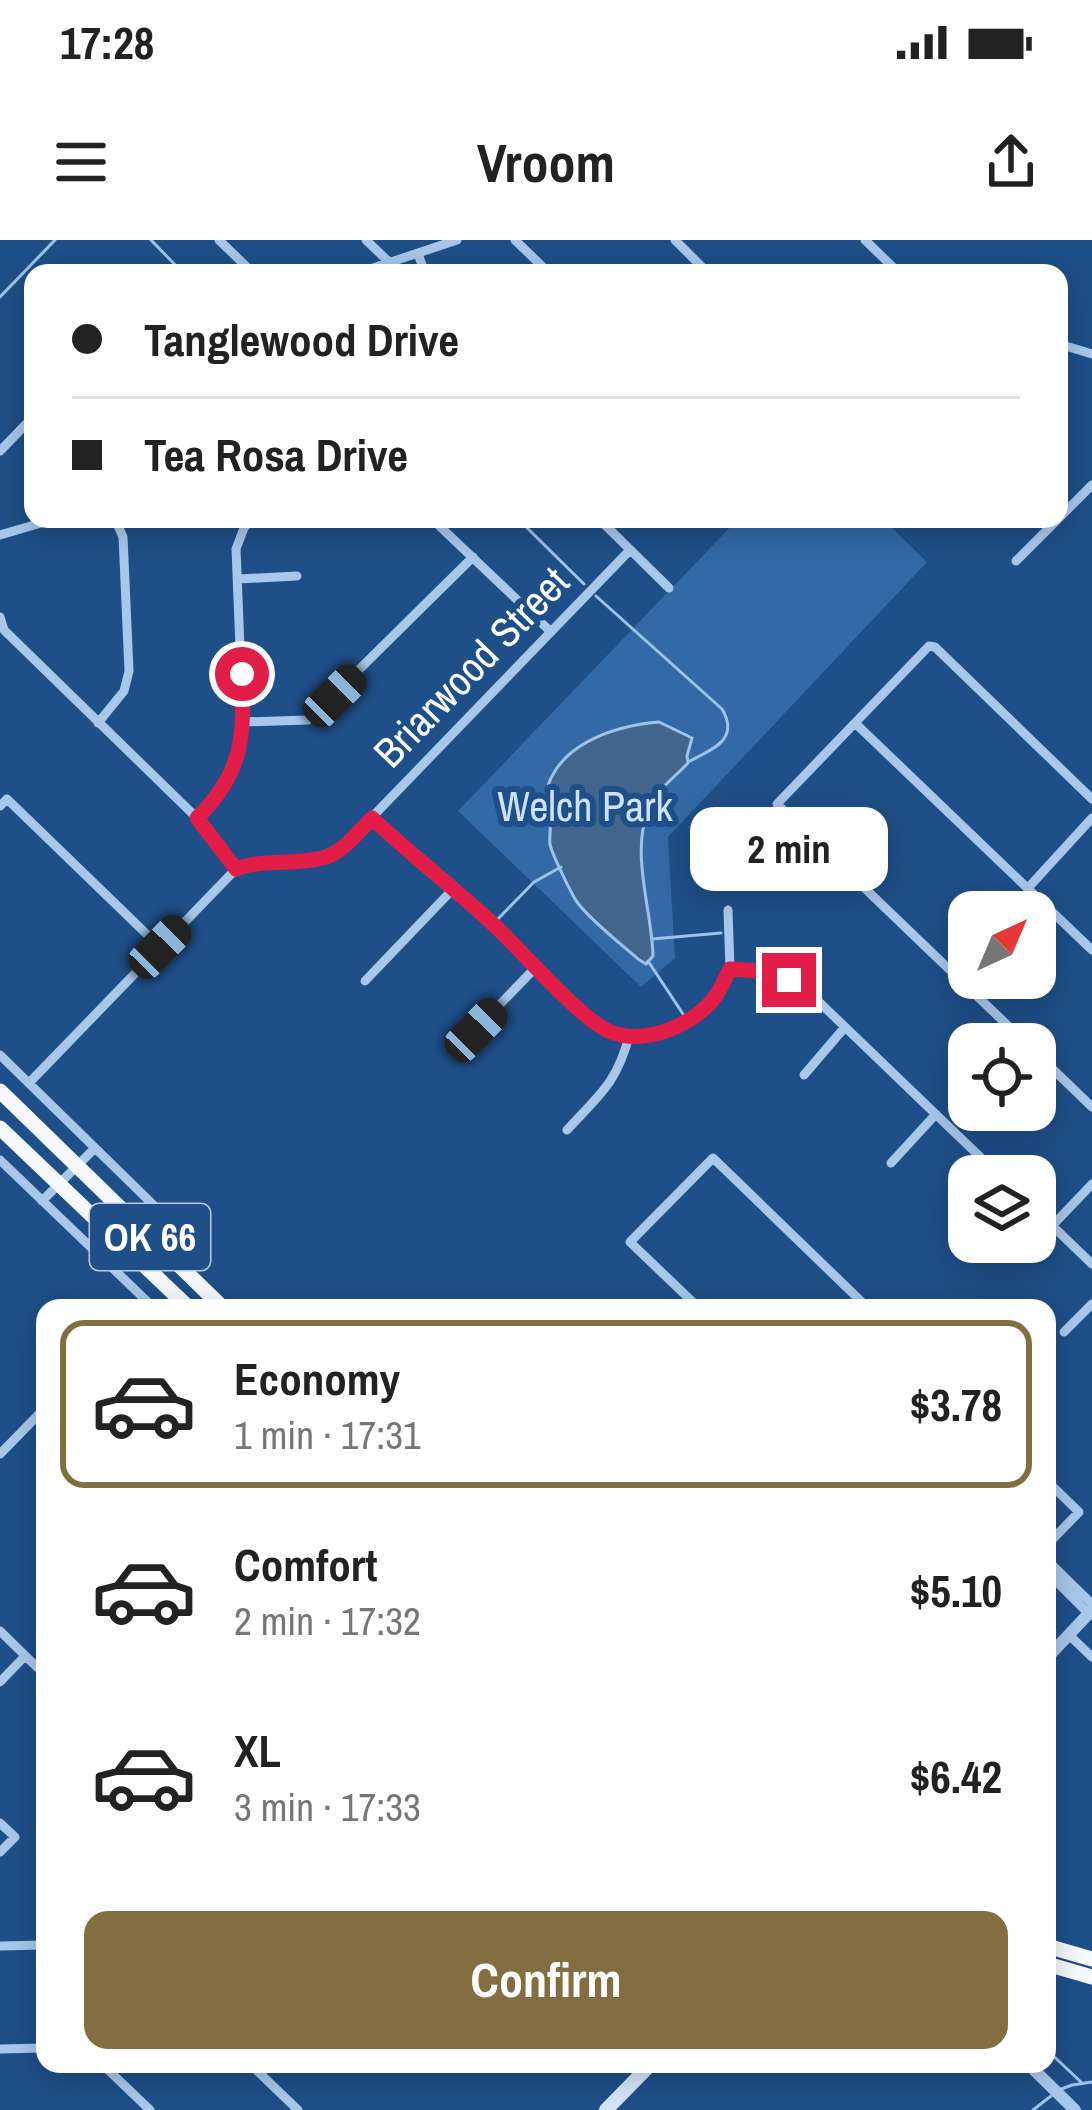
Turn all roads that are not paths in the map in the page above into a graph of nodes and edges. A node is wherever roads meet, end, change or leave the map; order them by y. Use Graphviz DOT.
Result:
graph roads {
  1 [pos="219,240"];
  2 [pos="366,240"];
  3 [pos="457,240"];
  4 [pos="515,240"];
  5 [pos="675,240"];
  6 [pos="865,240"];
  7 [pos="418,254"];
  8 [pos="390,263"];
  9 [pos="244,264"];
  10 [pos="387,264"];
  11 [pos="422,264"];
  12 [pos="540,264"];
  13 [pos="699,264"];
  14 [pos="889,264"];
  15 [pos="24,426"];
  16 [pos="0,451"];
  17 [pos="1092,485"];
  18 [pos="1068,510"];
  19 [pos="119,528"];
  20 [pos="244,528"];
  21 [pos="442,528"];
  22 [pos="608,528"];
  23 [pos="1050,528"];
  24 [pos="630,550"];
  25 [pos="473,557"];
  26 [pos="1016,561"];
  27 [pos="297,576"];
  28 [pos="238,579"];
  29 [pos="669,588"];
  30 [pos="0,616"];
  31 [pos="550,632"];
  32 [pos="243,722"];
  33 [pos="98,723"];
  34 [pos="855,723"];
  35 [pos="1092,799"];
  36 [pos="0,806"];
  37 [pos="197,818"];
  38 [pos="372,818"];
  39 [pos="1092,818"];
  40 [pos="236,869"];
  41 [pos="454,888"];
  42 [pos="1028,888"];
  43 [pos="728,910"];
  44 [pos="160,947"];
  45 [pos="1092,950"];
  46 [pos="537,966"];
  47 [pos="730,969"];
  48 [pos="365,980"];
  49 [pos="1005,1023"];
  50 [pos="845,1027"];
  51 [pos="629,1036"];
  52 [pos="477,1043"];
  53 [pos="0,1055"];
  54 [pos="1056,1072"];
  55 [pos="804,1075"];
  56 [pos="28,1083"];
  57 [pos="0,1090"];
  58 [pos="1092,1107"];
  59 [pos="936,1114"];
  60 [pos="0,1128"];
  61 [pos="567,1130"];
  62 [pos="95,1148"];
  63 [pos="978,1155"];
  64 [pos="0,1160"];
  65 [pos="891,1163"];
  66 [pos="76,1165"];
  67 [pos="58,1184"];
  68 [pos="1092,1184"];
  69 [pos="42,1201"];
  70 [pos="1056,1222"];
  71 [pos="1056,1230"];
  72 [pos="181,1232"];
  73 [pos="1092,1264"];
  74 [pos="141,1299"];
  75 [pos="179,1299"];
  76 [pos="215,1299"];
  77 [pos="690,1299"];
  78 [pos="859,1299"];
  79 [pos="1092,1304"];
  80 [pos="1064,1332"];
  81 [pos="36,1417"];
  82 [pos="0,1454"];
  83 [pos="1056,1490"];
  84 [pos="1056,1536"];
  85 [pos="1056,1569"];
  86 [pos="1056,1580"];
  87 [pos="1091,1609"];
  88 [pos="0,1631"];
  89 [pos="1069,1635"];
  90 [pos="1056,1649"];
  91 [pos="25,1656"];
  92 [pos="1092,1657"];
  93 [pos="36,1666"];
  94 [pos="0,1682"];
  95 [pos="0,1823"];
  96 [pos="0,1852"];
  97 [pos="36,1945"];
  98 [pos="0,1946"];
  99 [pos="1080,1961"];
  100 [pos="1092,1977"];
  101 [pos="36,2048"];
  102 [pos="0,2049"];
  103 [pos="111,2073"];
  104 [pos="259,2073"];
  105 [pos="642,2073"];
  106 [pos="1037,2073"];
  107 [pos="150,2110"];
  108 [pos="298,2110"];
  109 [pos="606,2110"];
  110 [pos="1075,2110"];
  1 -- 9 [label="street"];
  2 -- 8 [label="street"];
  3 -- 7 [label="street"];
  4 -- 12 [label="street"];
  5 -- 13 [label="street"];
  6 -- 14 [label="street"];
  7 -- 8 [label="street"];
  7 -- 11 [label="street"];
  8 -- 10 [label="street"];
  15 -- 16 [label="street"];
  17 -- 18 [label="street"];
  19 -- 33 [label="street"];
  20 -- 28 [label="street"];
  21 -- 25 [label="street"];
  22 -- 24 [label="street"];
  23 -- 26 [label="street"];
  24 -- 29 [label="street"];
  24 -- 31 [label="street, Briarwood Street"];
  25 -- 31 [label="street"];
  25 -- 32 [label="street"];
  27 -- 28 [label="street"];
  28 -- 32 [label="street"];
  30 -- 33 [label="street"];
  31 -- 38 [label="street, Briarwood Street"];
  32 -- 37 [label="street"];
  33 -- 37 [label="street"];
  34 -- 35 [label="street"];
  34 -- 42 [label="street"];
  34 -- 49 [label="street"];
  36 -- 44 [label="street"];
  37 -- 40 [label="street"];
  38 -- 40 [label="street, Briarwood Street"];
  38 -- 41 [label="street"];
  39 -- 42 [label="street"];
  40 -- 44 [label="street"];
  41 -- 46 [label="street"];
  41 -- 48 [label="street"];
  42 -- 45 [label="street"];
  43 -- 47 [label="street"];
  44 -- 56 [label="street"];
  46 -- 51 [label="street"];
  46 -- 52 [label="street"];
  47 -- 50 [label="street"];
  47 -- 51 [label="street"];
  50 -- 55 [label="street"];
  50 -- 59 [label="street"];
  51 -- 61 [label="street"];
  53 -- 56 [label="street"];
  54 -- 58 [label="street"];
  56 -- 62 [label="street"];
  57 -- 66 [label="highway, OK 66"];
  59 -- 63 [label="street"];
  59 -- 65 [label="street"];
  60 -- 67 [label="highway, OK 66"];
  62 -- 66 [label="street"];
  62 -- 72 [label="street"];
  64 -- 69 [label="street"];
  66 -- 67 [label="street"];
  66 -- 76 [label="highway, OK 66"];
  67 -- 69 [label="street"];
  67 -- 75 [label="highway, OK 66"];
  68 -- 70 [label="street"];
  69 -- 74 [label="street"];
  71 -- 73 [label="street"];
  77 -- 78 [label="street"];
  79 -- 80 [label="street"];
  81 -- 82 [label="street"];
  83 -- 84 [label="street"];
  85 -- 87 [label="street"];
  86 -- 87 [label="street"];
  87 -- 89 [label="street"];
  88 -- 91 [label="street"];
  89 -- 90 [label="street"];
  89 -- 92 [label="street"];
  91 -- 93 [label="street"];
  91 -- 94 [label="street"];
  95 -- 96 [label="street"];
  97 -- 98 [label="street"];
  99 -- 100 [label="highway"];
  101 -- 102 [label="street"];
  103 -- 107 [label="street"];
  104 -- 108 [label="street"];
  105 -- 109 [label="main road"];
  106 -- 110 [label="street"];
}
